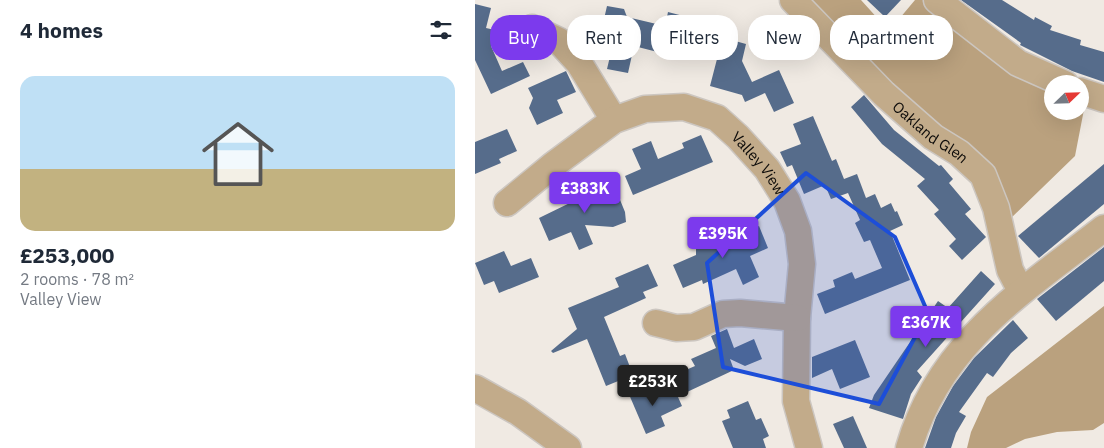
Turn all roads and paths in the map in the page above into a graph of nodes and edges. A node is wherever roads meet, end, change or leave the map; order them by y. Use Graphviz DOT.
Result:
graph roads {
  1 [pos="793,0"];
  2 [pos="937,0"];
  3 [pos="557,40"];
  4 [pos="1045,75"];
  5 [pos="1089,93"];
  6 [pos="1104,99"];
  7 [pos="614,120"];
  8 [pos="507,203"];
  9 [pos="1104,228"];
  10 [pos="1021,291"];
  11 [pos="797,318"];
  12 [pos="656,324"];
  13 [pos="475,388"];
  14 [pos="568,448"];
  15 [pos="809,448"];
  16 [pos="909,448"];
  1 -- 10 [label="street, Oakland Glen"];
  2 -- 4 [label="street"];
  3 -- 7 [label="street"];
  5 -- 6 [label="street"];
  7 -- 8 [label="street, Valley View"];
  7 -- 11 [label="street, Valley View"];
  9 -- 10 [label="street"];
  10 -- 16 [label="street"];
  11 -- 12 [label="street"];
  11 -- 15 [label="street, Valley View"];
  13 -- 14 [label="street"];
}
